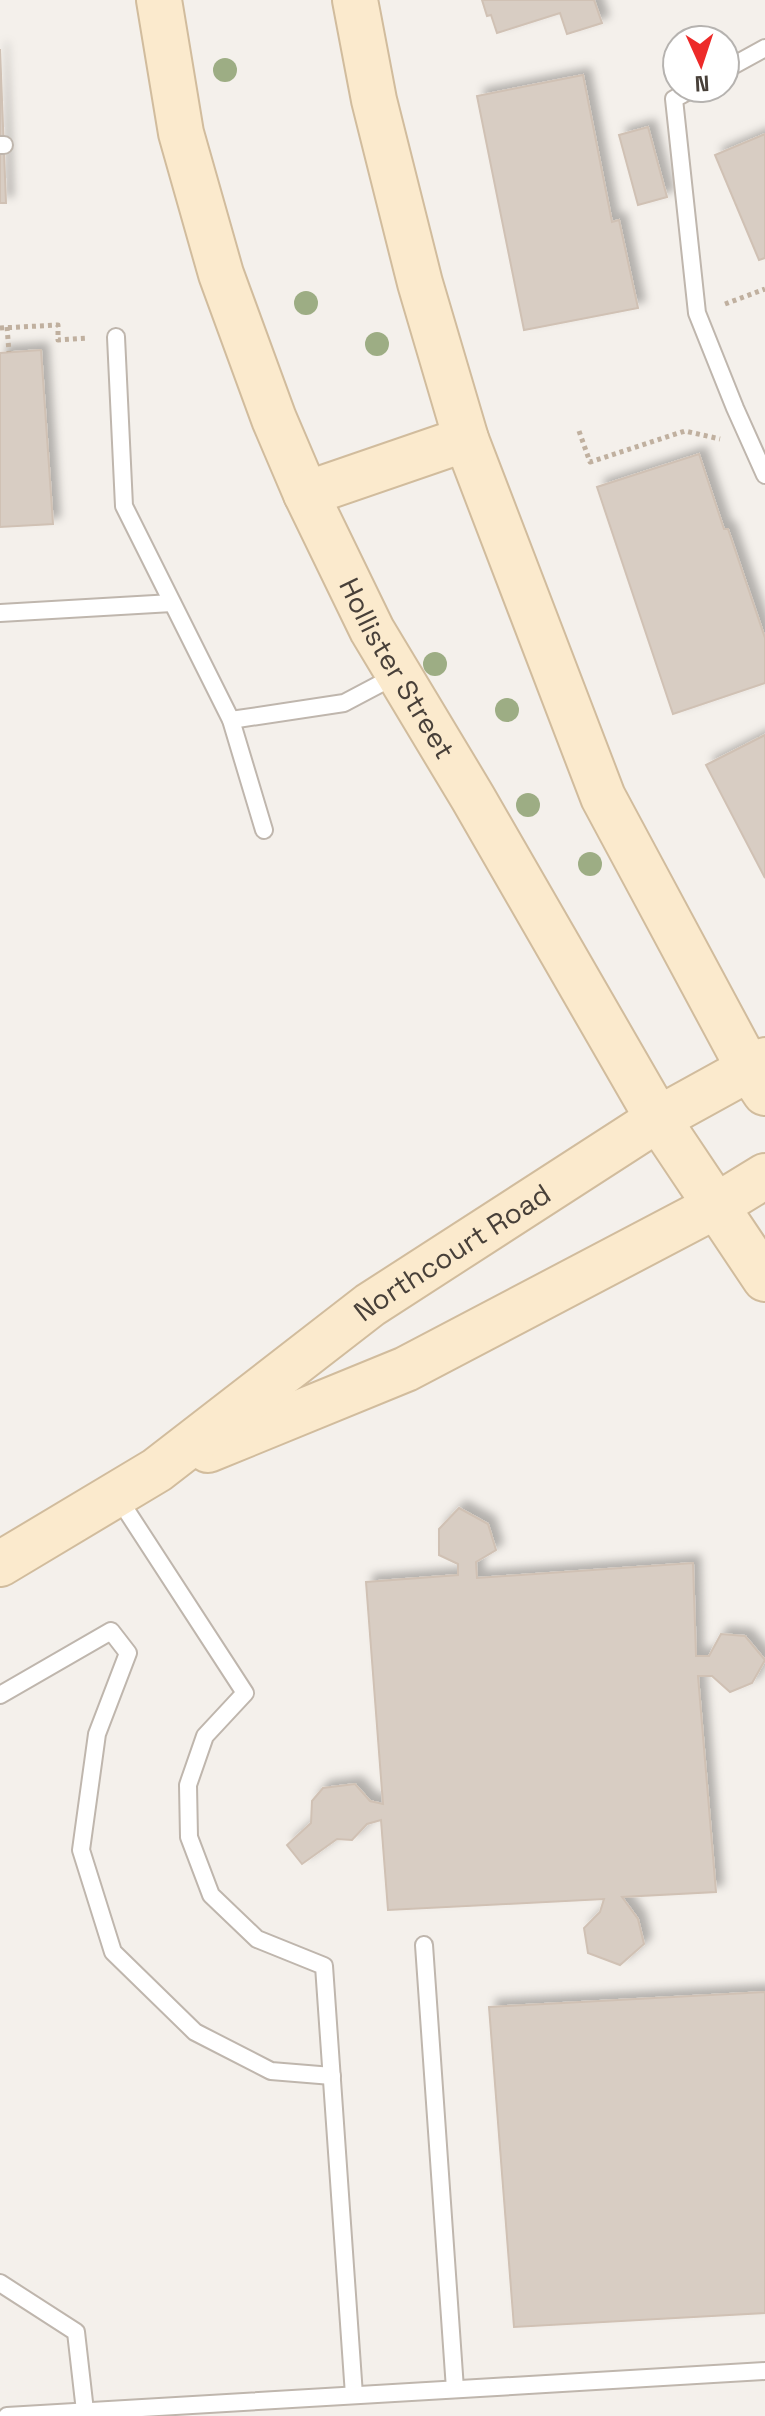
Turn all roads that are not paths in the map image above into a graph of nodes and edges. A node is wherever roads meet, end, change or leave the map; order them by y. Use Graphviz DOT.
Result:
graph roads {
  1 [pos="159,0"];
  2 [pos="355,0"];
  3 [pos="765,48"];
  4 [pos="741,61"];
  5 [pos="675,104"];
  6 [pos="116,337"];
  7 [pos="466,439"];
  8 [pos="765,475"];
  9 [pos="306,494"];
  10 [pos="172,603"];
  11 [pos="0,613"];
  12 [pos="399,674"];
  13 [pos="231,720"];
  14 [pos="264,830"];
  15 [pos="760,1074"];
  16 [pos="658,1119"];
  17 [pos="765,1176"];
  18 [pos="716,1206"];
  19 [pos="765,1279"];
  20 [pos="157,1470"];
  21 [pos="116,1495"];
  22 [pos="0,1564"];
  23 [pos="0,1695"];
  24 [pos="424,1945"];
  25 [pos="332,2076"];
  26 [pos="0,2283"];
  27 [pos="765,2371"];
  28 [pos="455,2389"];
  29 [pos="354,2395"];
  30 [pos="85,2411"];
  31 [pos="7,2416"];
  1 -- 9 [label="main road, Hollister Street"];
  2 -- 7 [label="main road"];
  3 -- 4 [label="lane"];
  5 -- 8 [label="lane"];
  6 -- 10 [label="lane"];
  7 -- 9 [label="main road"];
  7 -- 15 [label="main road"];
  9 -- 12 [label="main road, Hollister Street"];
  10 -- 11 [label="lane"];
  10 -- 13 [label="lane"];
  12 -- 13 [label="lane"];
  12 -- 16 [label="main road, Hollister Street"];
  13 -- 14 [label="lane"];
  15 -- 16 [label="main road, Northcourt Road"];
  16 -- 18 [label="main road, Hollister Street"];
  16 -- 20 [label="main road, Northcourt Road"];
  17 -- 18 [label="main road, Northcourt Road"];
  18 -- 19 [label="main road, Hollister Street"];
  18 -- 20 [label="main road, Northcourt Road"];
  20 -- 21 [label="main road, Northcourt Road"];
  21 -- 22 [label="main road, Northcourt Road"];
  21 -- 25 [label="lane"];
  23 -- 25 [label="lane"];
  24 -- 28 [label="lane"];
  25 -- 29 [label="lane"];
  26 -- 30 [label="lane"];
  27 -- 28 [label="lane"];
  28 -- 29 [label="lane"];
  29 -- 30 [label="lane"];
  30 -- 31 [label="lane"];
}
